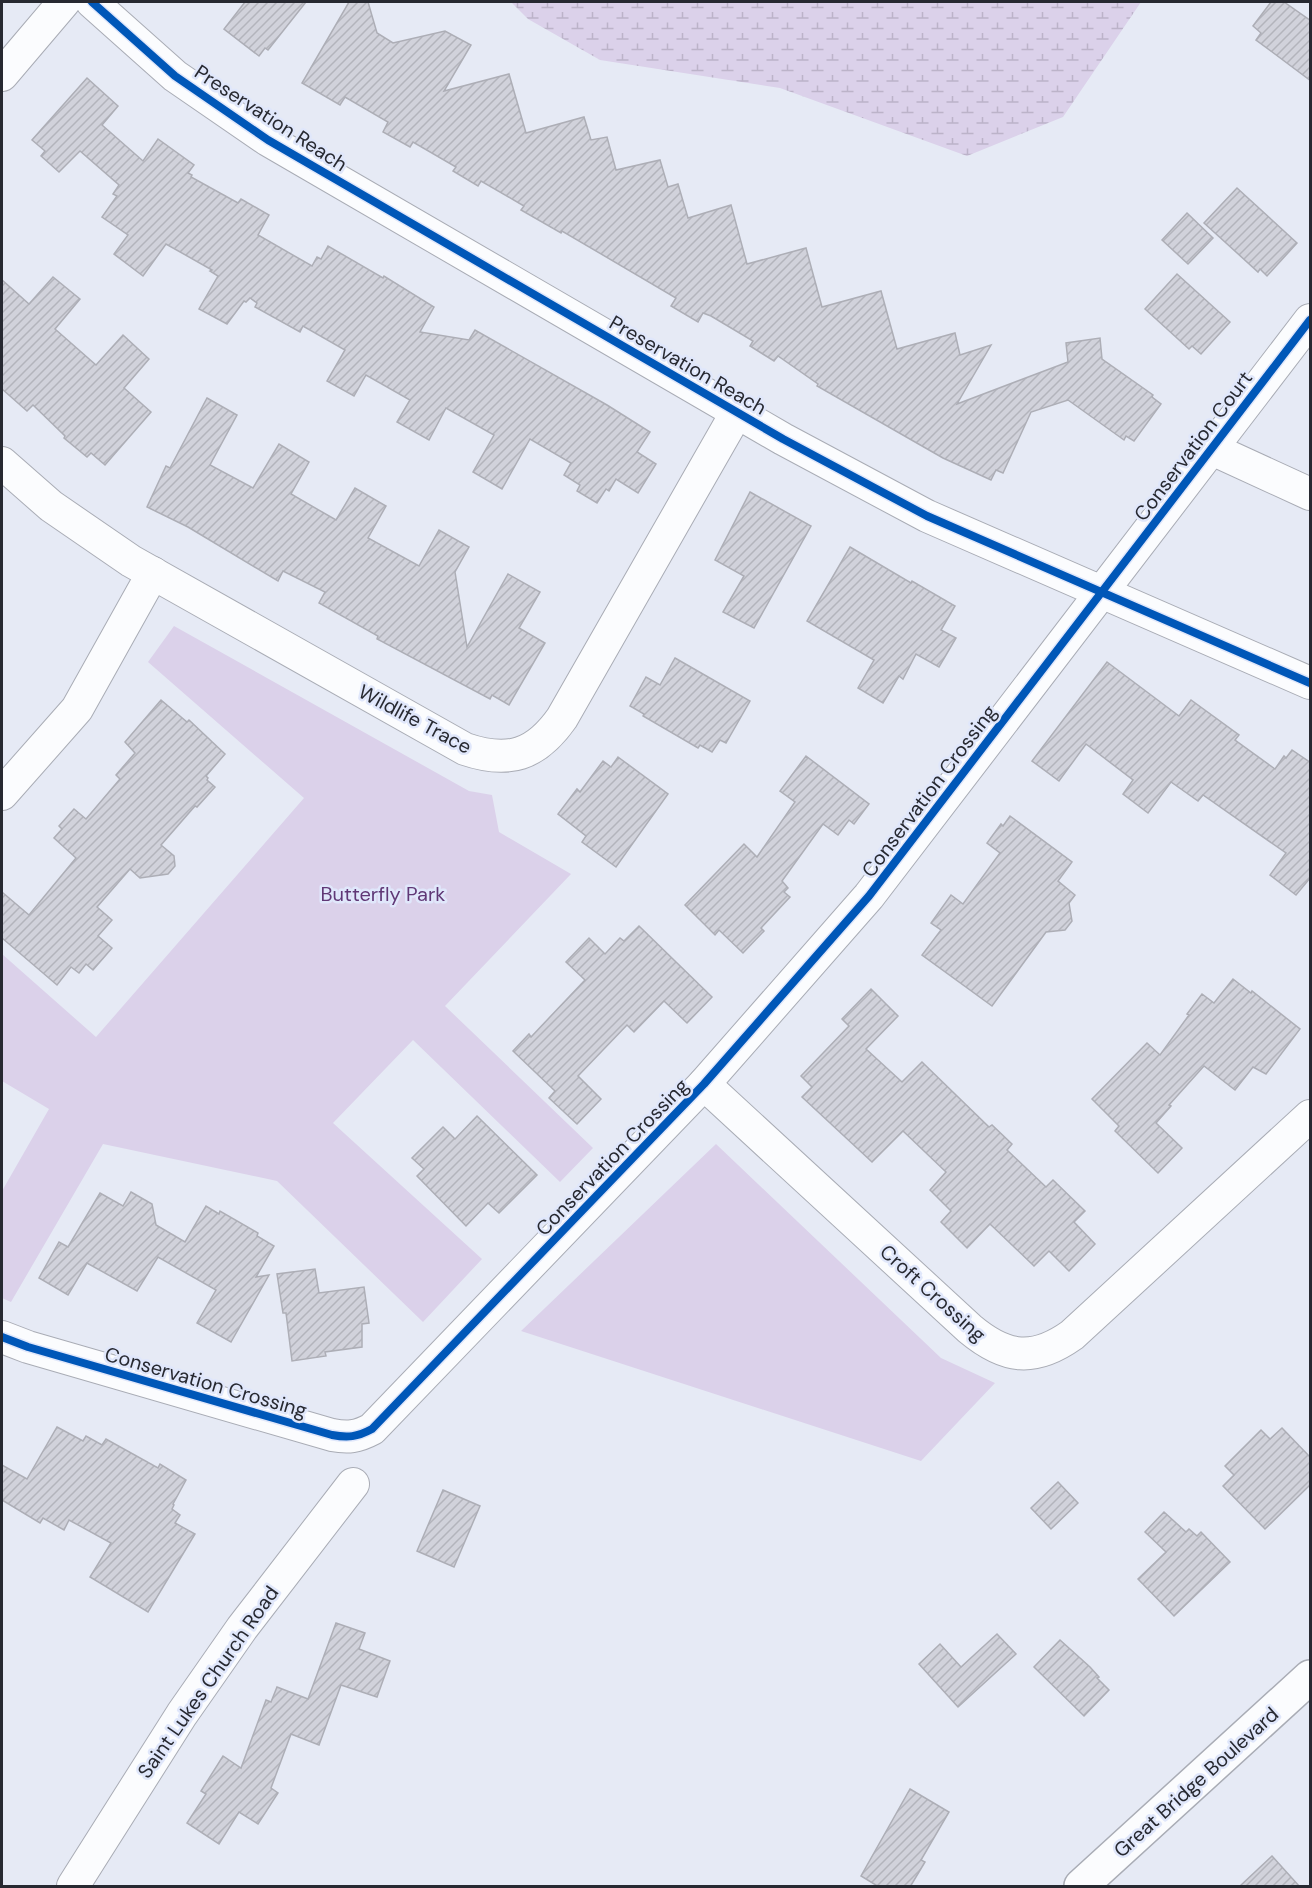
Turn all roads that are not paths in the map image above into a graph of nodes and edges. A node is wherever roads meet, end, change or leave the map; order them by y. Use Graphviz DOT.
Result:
graph roads {
  1 [pos="64,2"];
  2 [pos="92,2"];
  3 [pos="2,75"];
  4 [pos="1311,320"];
  5 [pos="737,412"];
  6 [pos="1212,449"];
  7 [pos="2,463"];
  8 [pos="1311,494"];
  9 [pos="153,573"];
  10 [pos="1102,592"];
  11 [pos="1311,683"];
  12 [pos="2,794"];
  13 [pos="705,1084"];
  14 [pos="1311,1116"];
  15 [pos="2,1337"];
  16 [pos="353,1484"];
  17 [pos="1311,1677"];
  18 [pos="72,1887"];
  19 [pos="1082,1887"];
  1 -- 3 [label="street"];
  2 -- 5 [label="street, Preservation Reach"];
  4 -- 6 [label="street, Conservation Court"];
  5 -- 9 [label="street, Wildlife Trace"];
  5 -- 10 [label="street, Preservation Reach"];
  6 -- 8 [label="street"];
  6 -- 10 [label="street, Conservation Court"];
  7 -- 9 [label="street, Wildlife Trace"];
  9 -- 12 [label="street"];
  10 -- 11 [label="street, Preservation Reach"];
  10 -- 13 [label="street, Conservation Crossing"];
  13 -- 14 [label="street, Croft Crossing"];
  13 -- 15 [label="street, Conservation Crossing"];
  16 -- 18 [label="street, Saint Lukes Church Road"];
  17 -- 19 [label="main road, Great Bridge Boulevard"];
}
